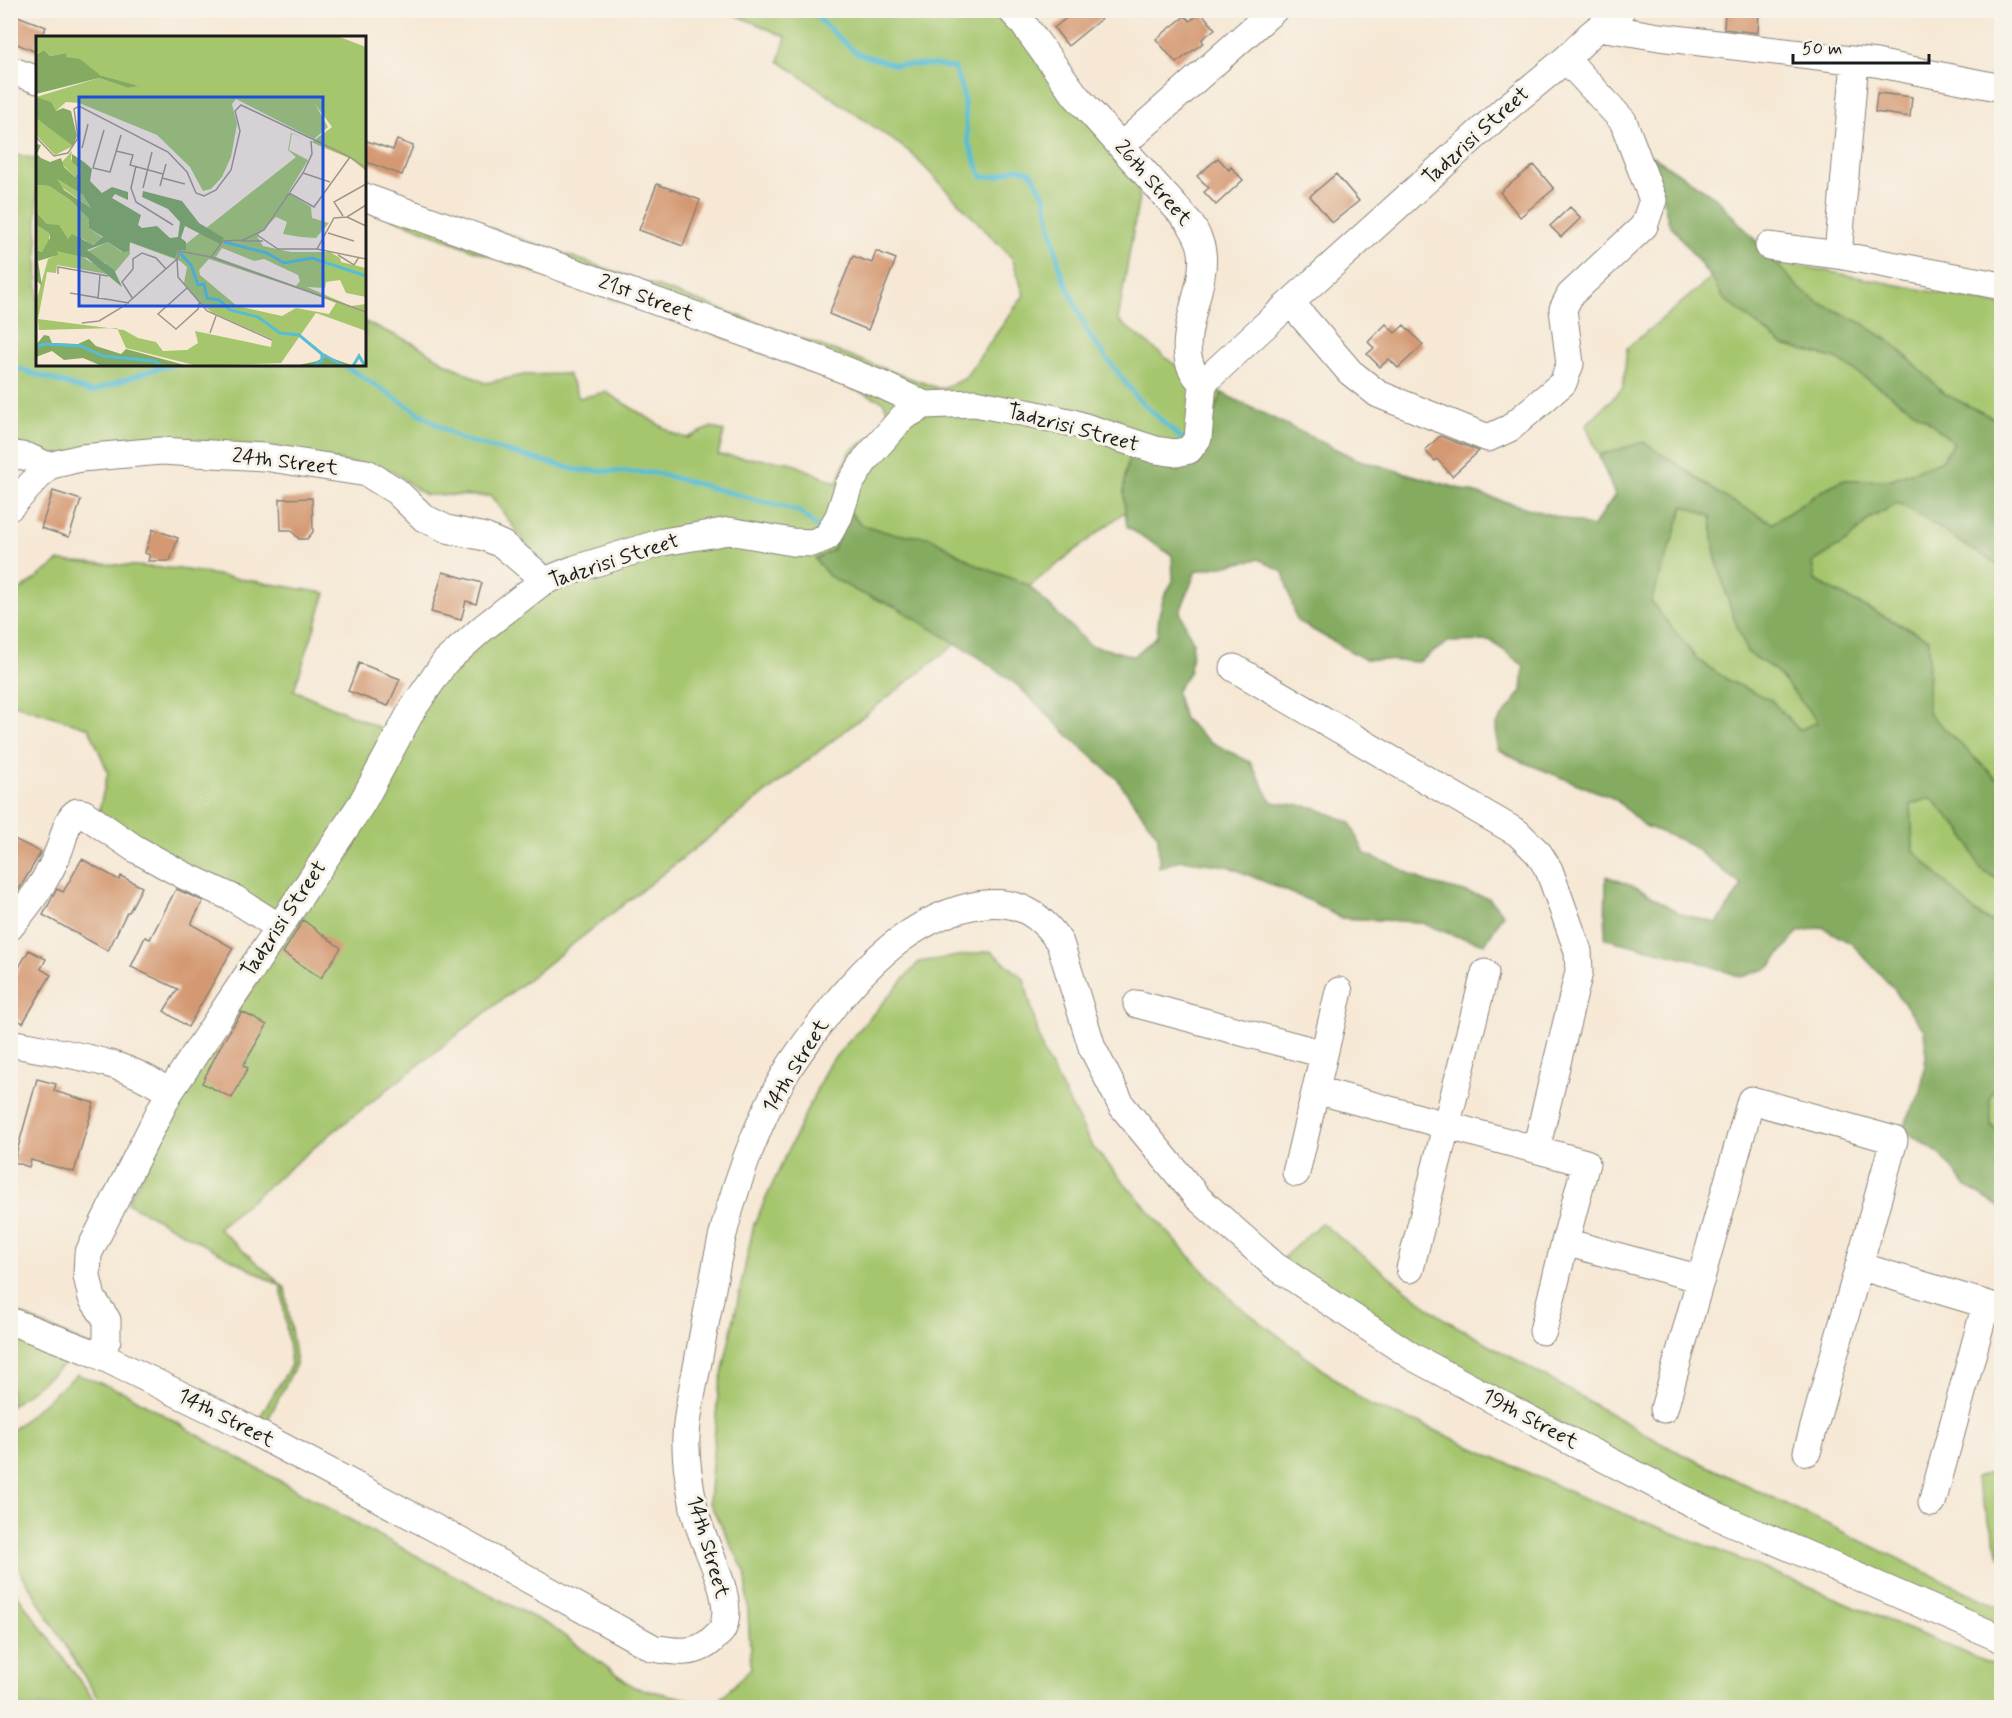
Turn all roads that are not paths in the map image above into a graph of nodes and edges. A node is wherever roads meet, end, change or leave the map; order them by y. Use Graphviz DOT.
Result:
graph roads {
  1 [pos="1274,10"];
  2 [pos="1621,10"];
  3 [pos="1019,14"];
  4 [pos="1600,27"];
  5 [pos="1566,59"];
  6 [pos="1855,61"];
  7 [pos="10,70"];
  8 [pos="36,79"];
  9 [pos="2001,87"];
  10 [pos="1121,146"];
  11 [pos="366,197"];
  12 [pos="1769,246"];
  13 [pos="1838,255"];
  14 [pos="2001,286"];
  15 [pos="1291,303"];
  16 [pos="1203,383"];
  17 [pos="925,405"];
  18 [pos="10,454"];
  19 [pos="48,466"];
  20 [pos="10,507"];
  21 [pos="542,582"];
  22 [pos="1234,668"];
  23 [pos="10,927"];
  24 [pos="279,927"];
  25 [pos="1485,973"];
  26 [pos="1339,991"];
  27 [pos="1137,1004"];
  28 [pos="10,1043"];
  29 [pos="1324,1054"];
  30 [pos="1316,1090"];
  31 [pos="169,1093"];
  32 [pos="1122,1106"];
  33 [pos="1447,1125"];
  34 [pos="1536,1149"];
  35 [pos="1296,1173"];
  36 [pos="1565,1242"];
  37 [pos="1859,1266"];
  38 [pos="1410,1269"];
  39 [pos="1701,1279"];
  40 [pos="1994,1306"];
  41 [pos="10,1321"];
  42 [pos="1543,1331"];
  43 [pos="99,1355"];
  44 [pos="1664,1409"];
  45 [pos="1807,1452"];
  46 [pos="1932,1503"];
  47 [pos="2001,1639"];
  1 -- 10 [label="street"];
  2 -- 4 [label="street, Tadzrisi Street"];
  3 -- 10 [label="street, 26th Street"];
  4 -- 5 [label="street, Tadzrisi Street"];
  4 -- 6 [label="street"];
  5 -- 15 [label="street, Tadzrisi Street"];
  5 -- 15 [label="street"];
  6 -- 9 [label="street"];
  6 -- 13 [label="street"];
  7 -- 8 [label="street"];
  10 -- 16 [label="street, 26th Street"];
  11 -- 17 [label="street, 21st Street"];
  12 -- 13 [label="street"];
  13 -- 14 [label="street"];
  15 -- 16 [label="street, Tadzrisi Street"];
  16 -- 17 [label="street, Tadzrisi Street"];
  17 -- 21 [label="street, Tadzrisi Street"];
  18 -- 19 [label="street"];
  19 -- 20 [label="street"];
  19 -- 21 [label="street, 24th Street"];
  21 -- 24 [label="street, Tadzrisi Street"];
  22 -- 34 [label="street"];
  23 -- 24 [label="street"];
  24 -- 31 [label="street, Tadzrisi Street"];
  25 -- 33 [label="street"];
  26 -- 29 [label="street"];
  27 -- 29 [label="street"];
  28 -- 31 [label="street"];
  29 -- 30 [label="street"];
  30 -- 33 [label="street"];
  30 -- 35 [label="street"];
  31 -- 43 [label="street, Tadzrisi Street"];
  32 -- 43 [label="street, 14th Street"];
  32 -- 47 [label="street, 19th Street"];
  33 -- 34 [label="street"];
  33 -- 38 [label="street"];
  34 -- 36 [label="street"];
  36 -- 39 [label="street"];
  36 -- 42 [label="street"];
  37 -- 39 [label="street"];
  37 -- 40 [label="street"];
  37 -- 45 [label="street"];
  39 -- 44 [label="street"];
  40 -- 46 [label="street"];
  41 -- 43 [label="street, 14th Street"];
}
